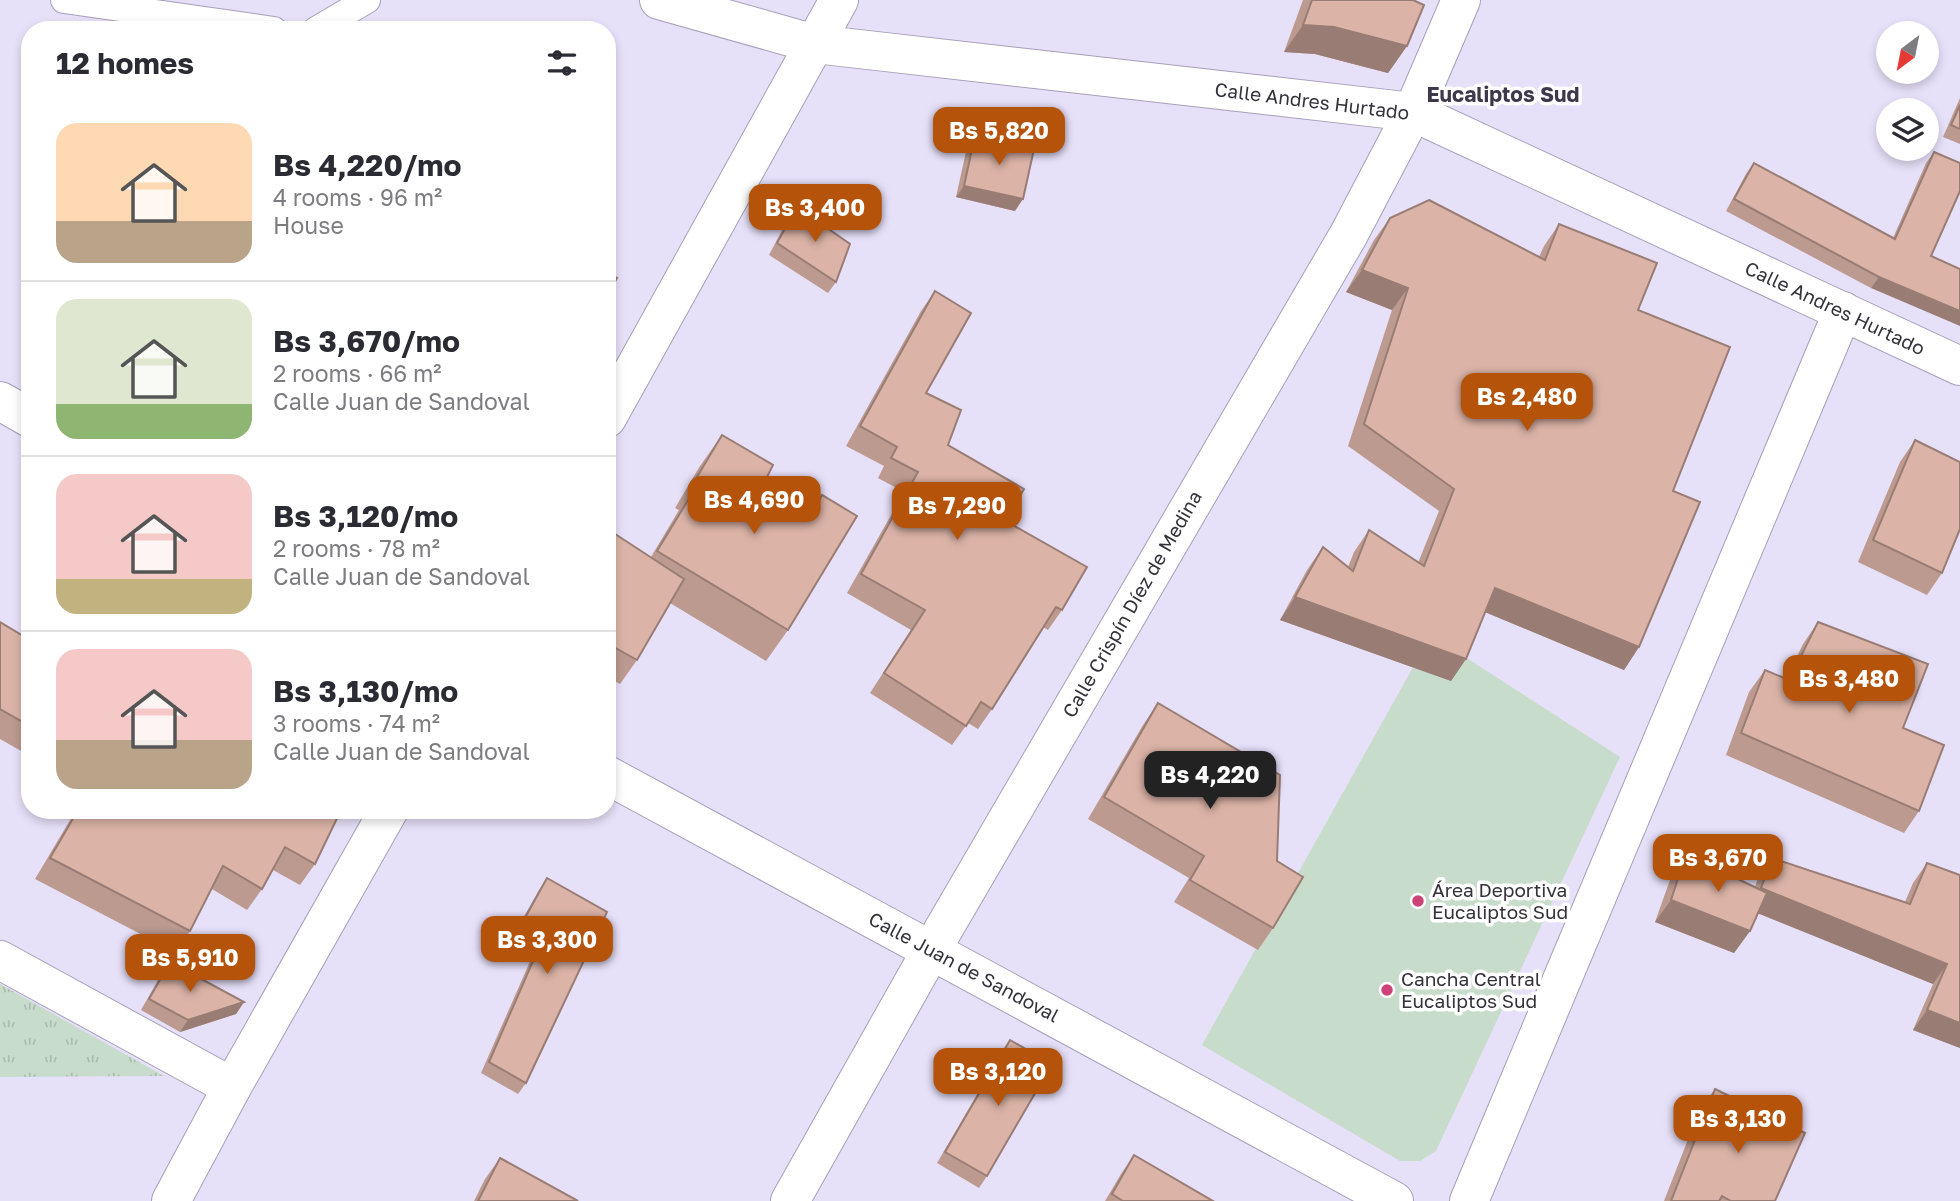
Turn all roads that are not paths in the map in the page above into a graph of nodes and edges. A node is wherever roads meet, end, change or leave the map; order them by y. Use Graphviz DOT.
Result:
graph roads {
  1 [pos="64,0"];
  2 [pos="367,0"];
  3 [pos="659,0"];
  4 [pos="839,0"];
  5 [pos="1461,0"];
  6 [pos="211,21"];
  7 [pos="331,21"];
  8 [pos="815,44"];
  9 [pos="1413,112"];
  10 [pos="1843,311"];
  11 [pos="1960,366"];
  12 [pos="0,401"];
  13 [pos="616,402"];
  14 [pos="21,413"];
  15 [pos="616,780"];
  16 [pos="384,819"];
  17 [pos="932,949"];
  18 [pos="0,960"];
  19 [pos="232,1087"];
  20 [pos="171,1201"];
  21 [pos="790,1201"];
  22 [pos="1394,1201"];
  23 [pos="1469,1201"];
  1 -- 6 [label="lane"];
  2 -- 7 [label="lane"];
  3 -- 8 [label="street, Calle Andres Hurtado"];
  4 -- 8 [label="street"];
  5 -- 9 [label="street, Calle Crispín Díez de Medina"];
  8 -- 9 [label="street, Calle Andres Hurtado"];
  8 -- 13 [label="street"];
  9 -- 10 [label="street, Calle Andres Hurtado"];
  9 -- 17 [label="street, Calle Crispín Díez de Medina"];
  10 -- 11 [label="street, Calle Andres Hurtado"];
  10 -- 23 [label="street"];
  12 -- 14 [label="street"];
  15 -- 17 [label="street, Calle Juan de Sandoval"];
  16 -- 19 [label="street"];
  17 -- 21 [label="street, Calle Crispín Díez de Medina"];
  17 -- 22 [label="street, Calle Juan de Sandoval"];
  18 -- 19 [label="street"];
  19 -- 20 [label="street"];
}
